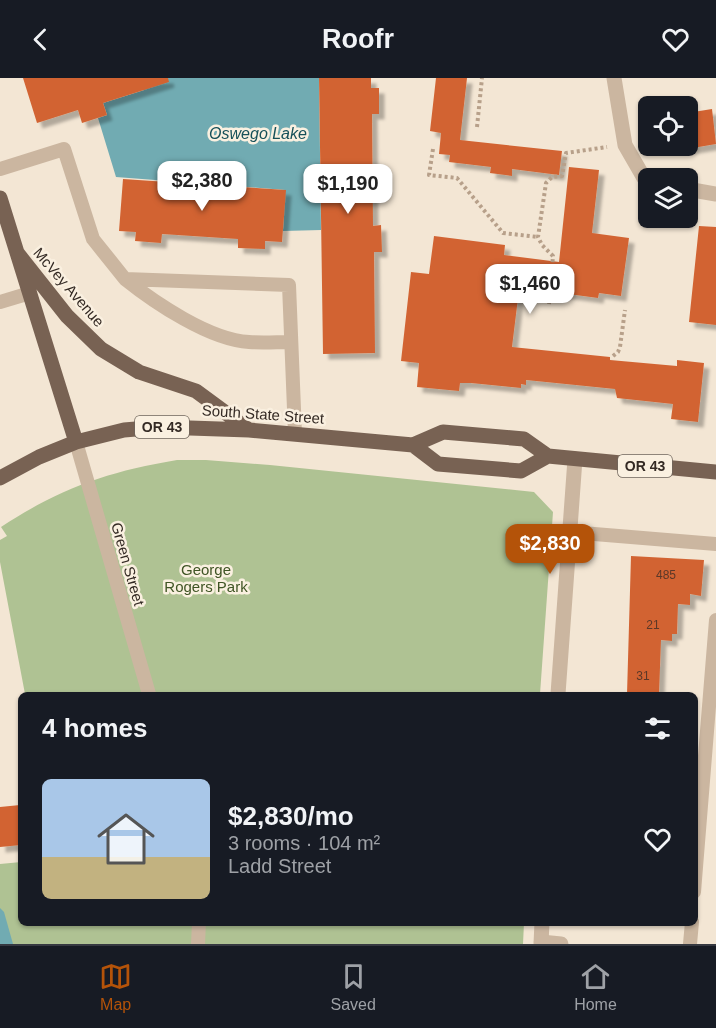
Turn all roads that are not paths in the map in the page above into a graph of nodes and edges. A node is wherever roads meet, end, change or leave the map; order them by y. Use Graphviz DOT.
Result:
graph roads {
  1 [pos="614,78"];
  2 [pos="638,168"];
  3 [pos="0,169"];
  4 [pos="698,191"];
  5 [pos="716,194"];
  6 [pos="0,198"];
  7 [pos="18,254"];
  8 [pos="125,279"];
  9 [pos="30,293"];
  10 [pos="0,302"];
  11 [pos="291,342"];
  12 [pos="249,430"];
  13 [pos="294,434"];
  14 [pos="76,442"];
  15 [pos="413,445"];
  16 [pos="548,456"];
  17 [pos="575,459"];
  18 [pos="716,472"];
  19 [pos="0,478"];
  20 [pos="570,532"];
  21 [pos="716,544"];
  22 [pos="716,620"];
  23 [pos="148,692"];
  24 [pos="558,692"];
  25 [pos="699,771"];
  26 [pos="698,795"];
  27 [pos="199,926"];
  28 [pos="542,926"];
  29 [pos="692,926"];
  30 [pos="541,943"];
  31 [pos="198,944"];
  32 [pos="561,944"];
  33 [pos="690,944"];
  1 -- 2 [label="street"];
  3 -- 8 [label="lane"];
  4 -- 5 [label="street"];
  6 -- 7 [label="main road, McVey Avenue"];
  7 -- 9 [label="main road, McVey Avenue"];
  7 -- 12 [label="main road, McVey Avenue"];
  8 -- 11 [label="lane"];
  8 -- 11 [label="lane"];
  9 -- 10 [label="lane"];
  9 -- 14 [label="main road, McVey Avenue"];
  11 -- 13 [label="lane"];
  12 -- 13 [label="main road, South State Street / OR 43"];
  12 -- 14 [label="main road, South State Street / OR 43"];
  13 -- 15 [label="main road, South State Street / OR 43"];
  14 -- 19 [label="main road, OR 43"];
  14 -- 23 [label="lane, Green Street"];
  15 -- 16 [label="main road, South State Street / OR 43"];
  15 -- 16 [label="main road"];
  16 -- 17 [label="main road, South State Street / OR 43"];
  17 -- 18 [label="main road, South State Street / OR 43"];
  17 -- 20 [label="street"];
  20 -- 21 [label="lane"];
  20 -- 24 [label="street"];
  22 -- 25 [label="lane"];
  25 -- 26 [label="lane"];
  27 -- 31 [label="lane"];
  28 -- 30 [label="street"];
  29 -- 33 [label="lane"];
  30 -- 32 [label="street"];
}
